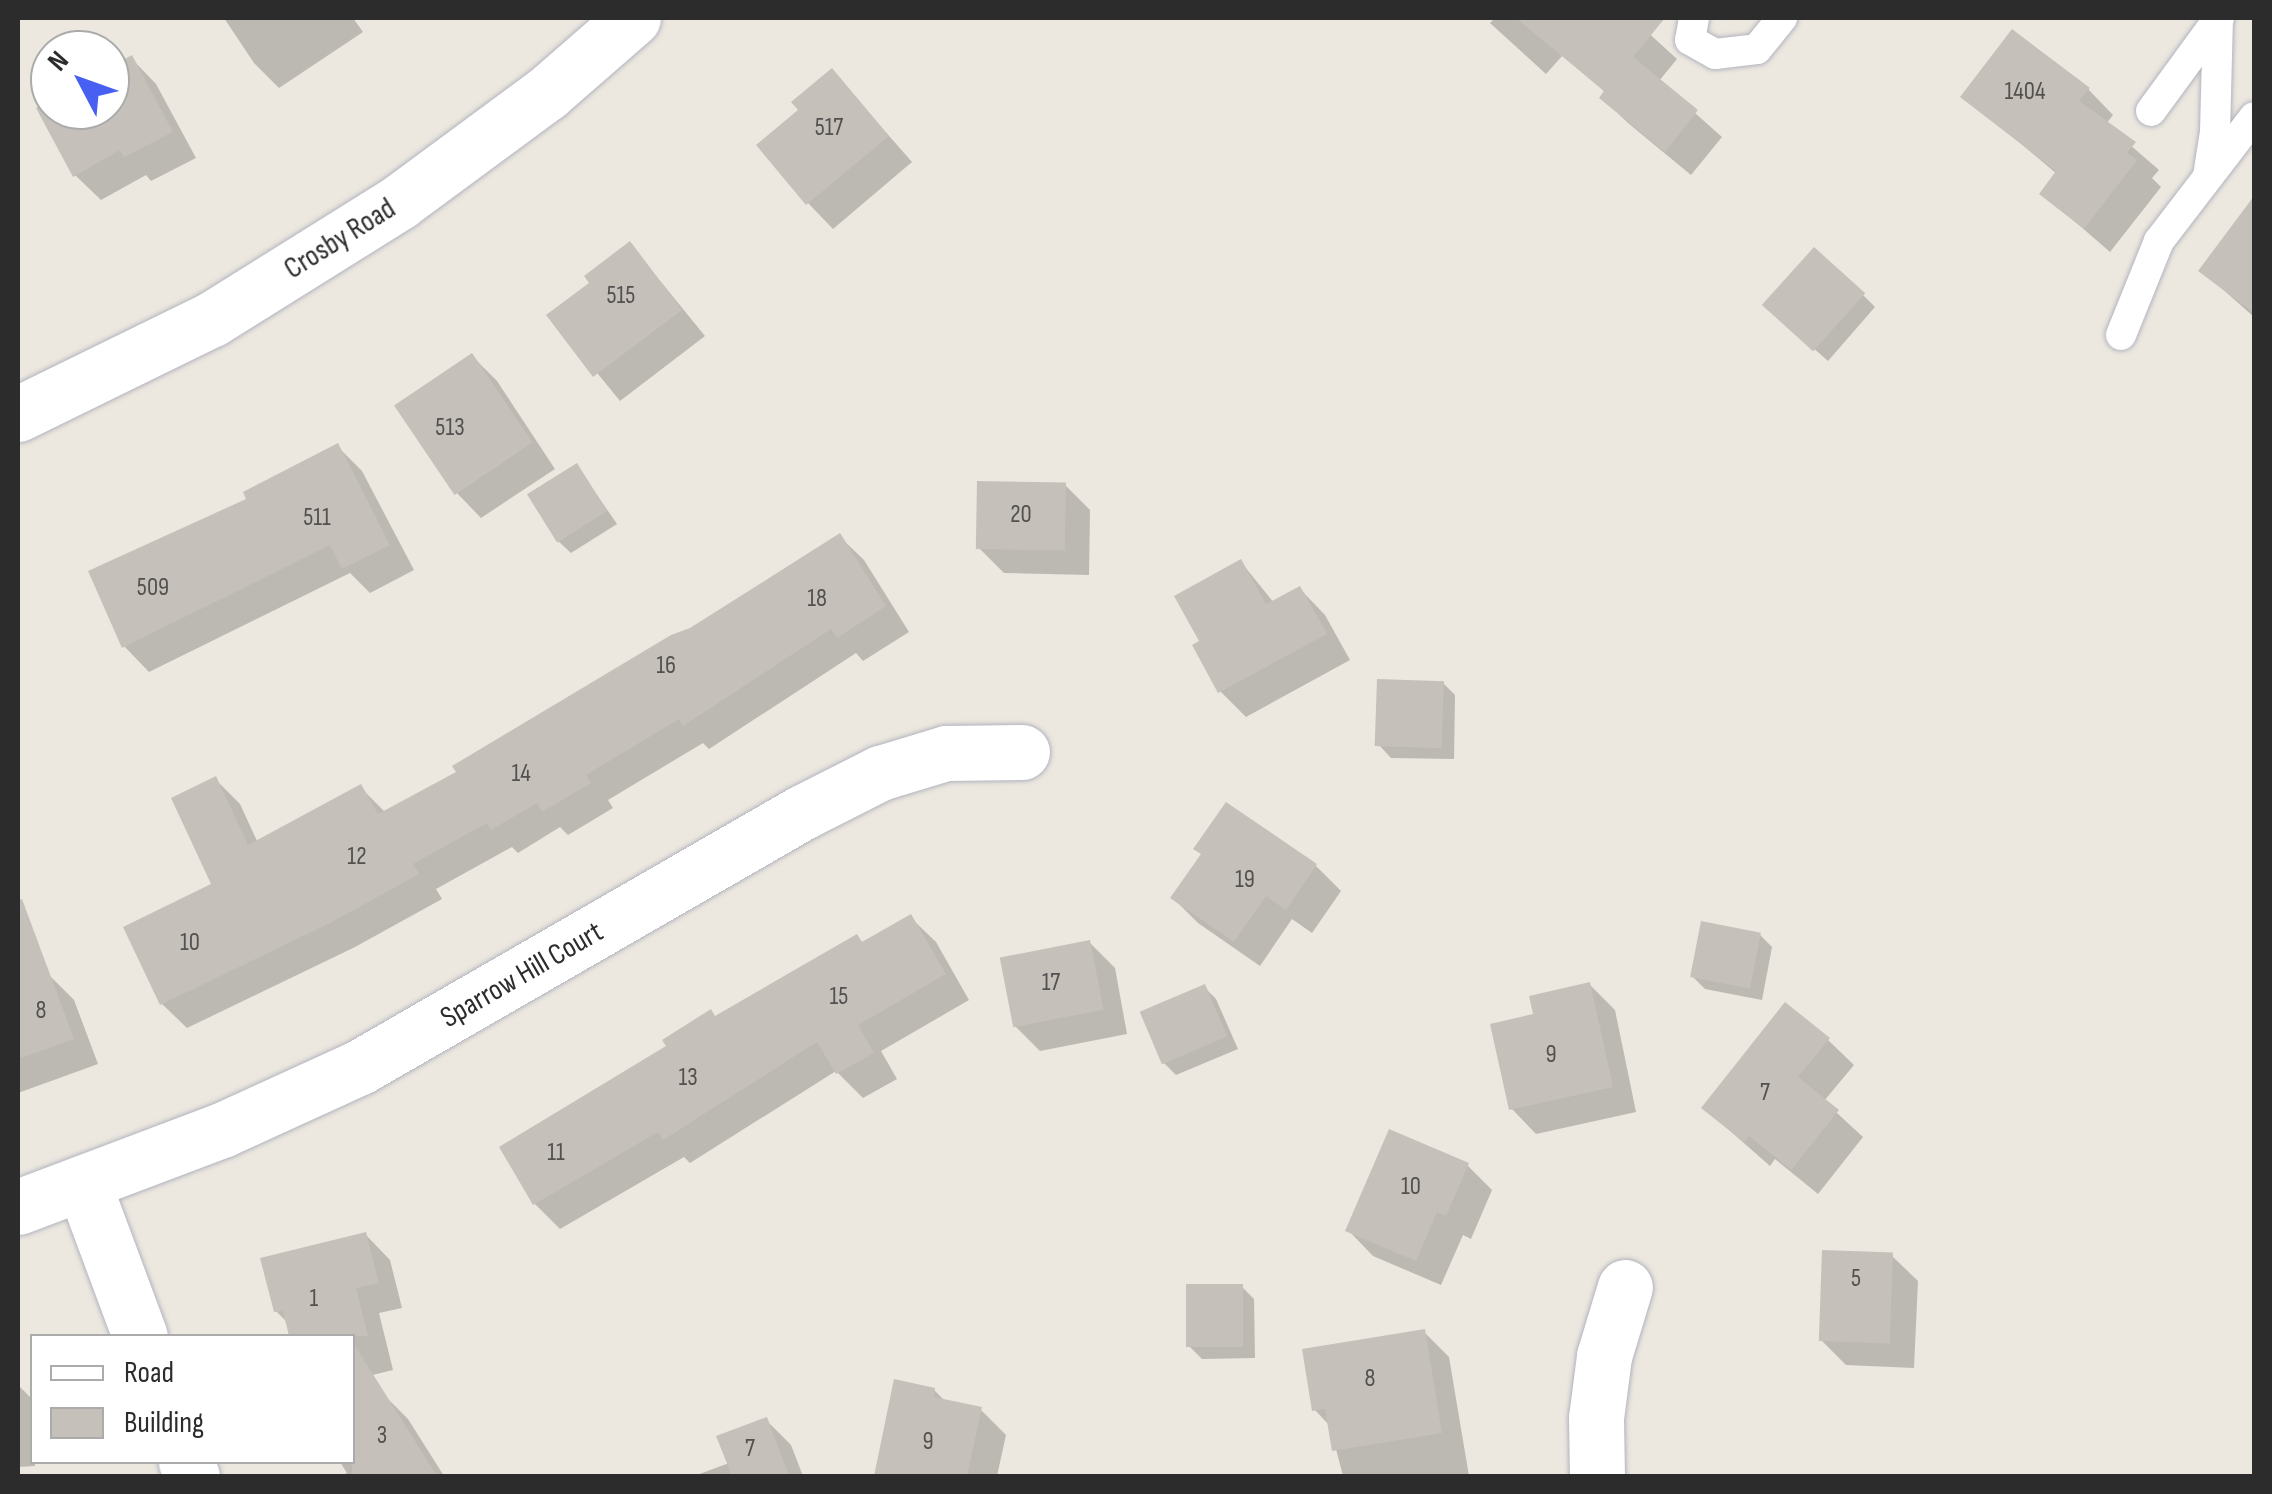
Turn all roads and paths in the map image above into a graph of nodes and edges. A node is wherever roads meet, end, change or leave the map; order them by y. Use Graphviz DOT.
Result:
graph roads {
  1 [pos="633,18"];
  2 [pos="1694,18"];
  3 [pos="1782,18"];
  4 [pos="2218,18"];
  5 [pos="2151,111"];
  6 [pos="2254,118"];
  7 [pos="2208,178"];
  8 [pos="2121,335"];
  9 [pos="18,414"];
  10 [pos="1022,752"];
  11 [pos="83,1184"];
  12 [pos="18,1206"];
  13 [pos="1624,1287"];
  14 [pos="139,1334"];
  15 [pos="1597,1476"];
  1 -- 9 [label="street, Crosby Road"];
  2 -- 3 [label="lane"];
  4 -- 5 [label="lane"];
  4 -- 7 [label="lane"];
  6 -- 7 [label="lane"];
  7 -- 8 [label="lane"];
  10 -- 11 [label="street, Sparrow Hill Court"];
  11 -- 12 [label="street, Sparrow Hill Court"];
  11 -- 14 [label="street"];
  13 -- 15 [label="street"];
}
